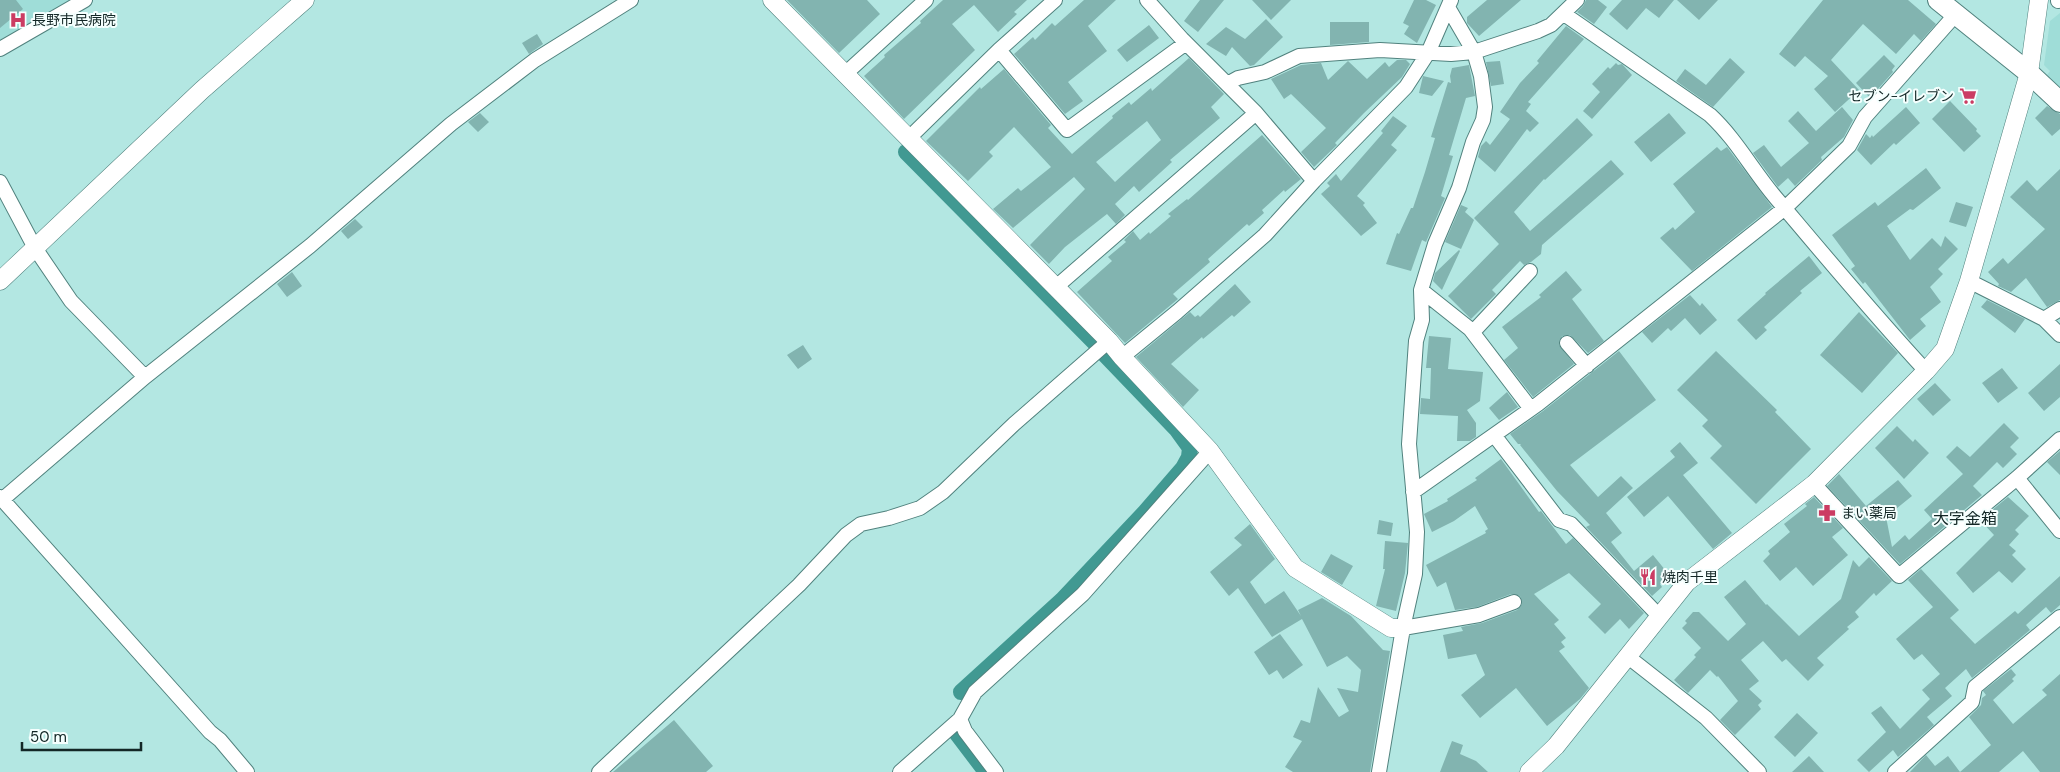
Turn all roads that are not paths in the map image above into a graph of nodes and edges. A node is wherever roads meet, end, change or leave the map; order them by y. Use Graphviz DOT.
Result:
graph roads {
  1 [pos="85,0"];
  2 [pos="304,0"];
  3 [pos="631,0"];
  4 [pos="772,0"];
  5 [pos="926,0"];
  6 [pos="1055,0"];
  7 [pos="1147,0"];
  8 [pos="1577,0"];
  9 [pos="1938,0"];
  10 [pos="2050,0"];
  11 [pos="1450,5"];
  12 [pos="1564,14"];
  13 [pos="1956,14"];
  14 [pos="1186,43"];
  15 [pos="0,49"];
  16 [pos="999,50"];
  17 [pos="1474,52"];
  18 [pos="1428,53"];
  19 [pos="2029,73"];
  20 [pos="845,74"];
  21 [pos="1228,83"];
  22 [pos="2060,102"];
  23 [pos="1256,113"];
  24 [pos="909,138"];
  25 [pos="1314,181"];
  26 [pos="0,182"];
  27 [pos="1785,208"];
  28 [pos="35,248"];
  29 [pos="1530,271"];
  30 [pos="0,281"];
  31 [pos="1969,281"];
  32 [pos="1056,288"];
  33 [pos="1421,290"];
  34 [pos="2060,309"];
  35 [pos="2044,319"];
  36 [pos="1473,332"];
  37 [pos="2060,335"];
  38 [pos="1109,341"];
  39 [pos="1567,343"];
  40 [pos="1122,358"];
  41 [pos="1586,366"];
  42 [pos="1926,371"];
  43 [pos="145,377"];
  44 [pos="1531,409"];
  45 [pos="1494,435"];
  46 [pos="2060,439"];
  47 [pos="1210,451"];
  48 [pos="2016,478"];
  49 [pos="1814,484"];
  50 [pos="1413,492"];
  51 [pos="1,498"];
  52 [pos="2060,531"];
  53 [pos="1514,602"];
  54 [pos="1659,616"];
  55 [pos="2060,617"];
  56 [pos="1403,628"];
  57 [pos="1627,656"];
  58 [pos="960,719"];
  59 [pos="247,772"];
  60 [pos="599,772"];
  61 [pos="900,772"];
  62 [pos="996,772"];
  63 [pos="1379,772"];
  64 [pos="1529,772"];
  65 [pos="1759,772"];
  66 [pos="1895,772"];
  1 -- 15 [label="street"];
  2 -- 28 [label="street"];
  3 -- 43 [label="street"];
  4 -- 20 [label="street"];
  5 -- 20 [label="street"];
  6 -- 16 [label="street"];
  7 -- 14 [label="street"];
  8 -- 12 [label="street"];
  9 -- 13 [label="main road"];
  10 -- 19 [label="street"];
  11 -- 17 [label="street"];
  11 -- 18 [label="street"];
  12 -- 17 [label="street"];
  12 -- 27 [label="street"];
  13 -- 19 [label="main road"];
  13 -- 27 [label="street"];
  14 -- 16 [label="street"];
  14 -- 21 [label="street"];
  16 -- 24 [label="street"];
  17 -- 18 [label="street"];
  17 -- 33 [label="street"];
  18 -- 21 [label="street"];
  18 -- 25 [label="street"];
  19 -- 22 [label="main road"];
  19 -- 31 [label="street"];
  20 -- 24 [label="street"];
  21 -- 23 [label="street"];
  23 -- 25 [label="street"];
  23 -- 32 [label="street"];
  24 -- 32 [label="street"];
  25 -- 40 [label="street"];
  26 -- 28 [label="street"];
  27 -- 41 [label="street"];
  27 -- 42 [label="street"];
  28 -- 30 [label="street"];
  28 -- 43 [label="street"];
  29 -- 36 [label="street"];
  31 -- 35 [label="street"];
  31 -- 42 [label="street"];
  32 -- 38 [label="street"];
  33 -- 36 [label="street"];
  33 -- 50 [label="street"];
  34 -- 35 [label="street"];
  35 -- 37 [label="street"];
  36 -- 44 [label="street"];
  38 -- 40 [label="street"];
  38 -- 60 [label="street"];
  39 -- 41 [label="street"];
  40 -- 47 [label="street"];
  41 -- 44 [label="street"];
  42 -- 49 [label="street"];
  43 -- 51 [label="street"];
  44 -- 45 [label="street"];
  45 -- 50 [label="street"];
  45 -- 54 [label="street"];
  46 -- 48 [label="street"];
  47 -- 56 [label="street"];
  47 -- 58 [label="street"];
  48 -- 49 [label="street"];
  48 -- 52 [label="street"];
  49 -- 54 [label="street"];
  50 -- 56 [label="street"];
  51 -- 59 [label="street"];
  53 -- 56 [label="street"];
  54 -- 57 [label="street"];
  55 -- 66 [label="street"];
  56 -- 63 [label="street"];
  57 -- 64 [label="street"];
  57 -- 65 [label="street"];
  58 -- 61 [label="street"];
  58 -- 62 [label="street"];
}
